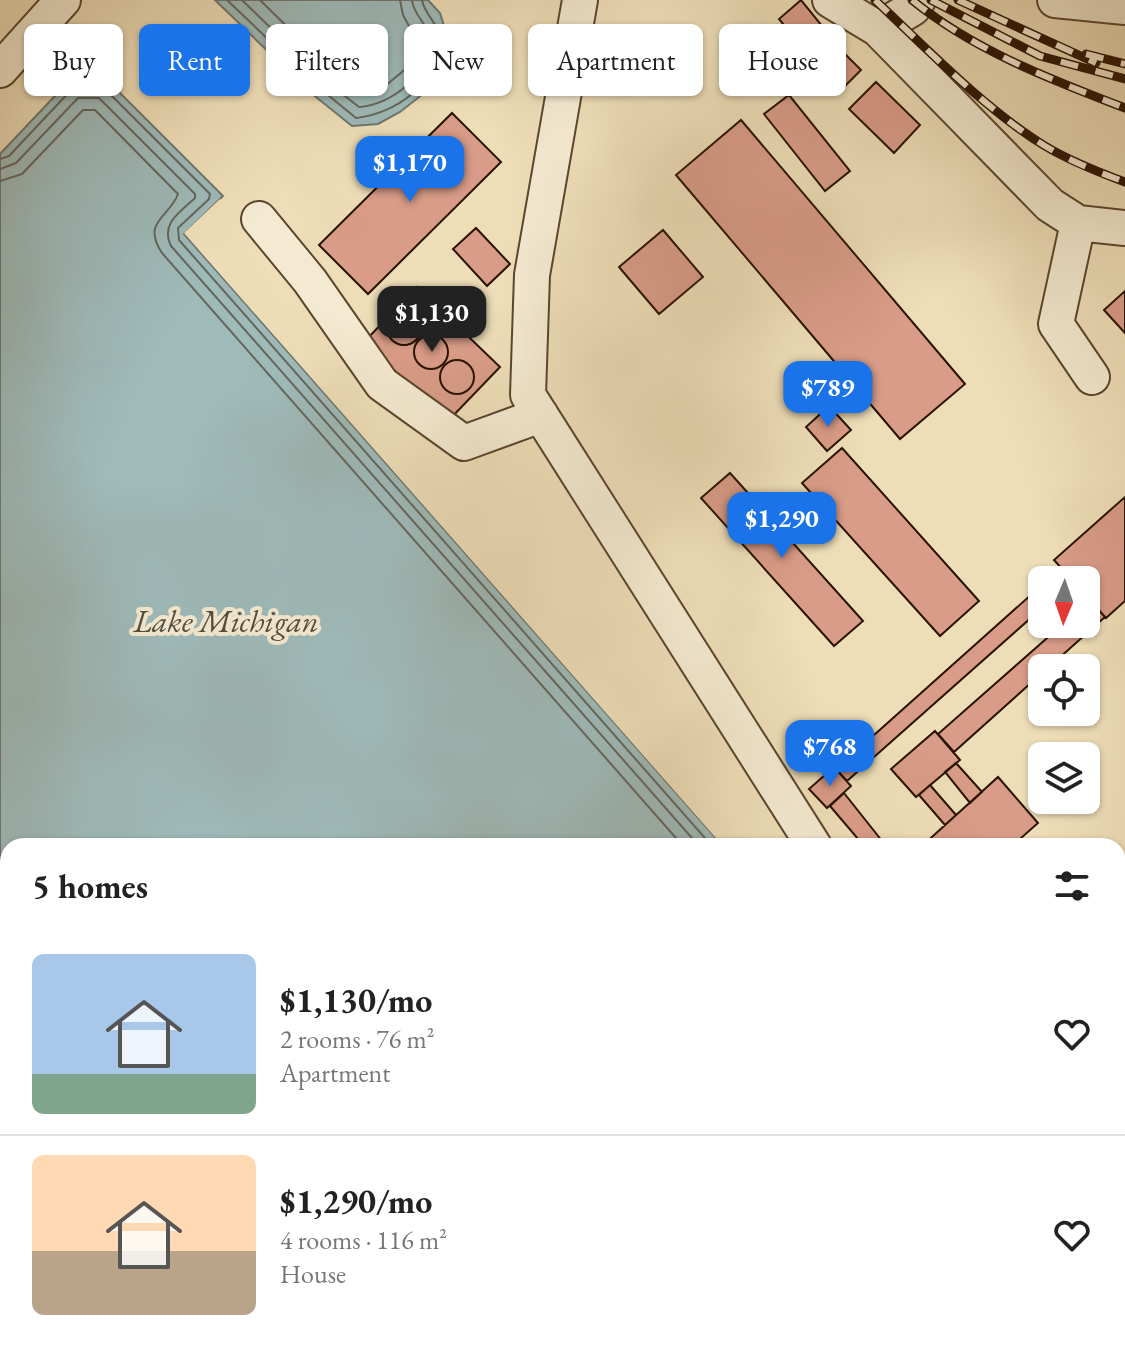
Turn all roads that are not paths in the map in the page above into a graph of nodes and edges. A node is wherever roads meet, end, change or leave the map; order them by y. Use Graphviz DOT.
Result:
graph roads {
  1 [pos="63,0"];
  2 [pos="580,0"];
  3 [pos="830,0"];
  4 [pos="918,0"];
  5 [pos="1055,0"];
  6 [pos="1125,7"];
  7 [pos="878,29"];
  8 [pos="0,70"];
  9 [pos="259,219"];
  10 [pos="1078,223"];
  11 [pos="1125,228"];
  12 [pos="1092,377"];
  13 [pos="541,415"];
  14 [pos="809,838"];
  1 -- 8 [label="lane"];
  2 -- 13 [label="lane"];
  3 -- 7 [label="lane"];
  4 -- 7 [label="lane"];
  5 -- 6 [label="lane"];
  7 -- 10 [label="lane"];
  9 -- 13 [label="lane"];
  10 -- 11 [label="lane"];
  10 -- 12 [label="lane"];
  13 -- 14 [label="lane"];
}
